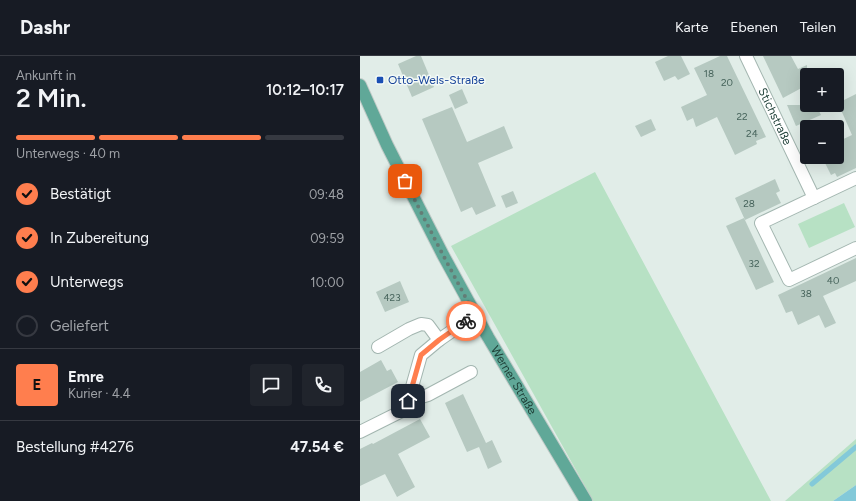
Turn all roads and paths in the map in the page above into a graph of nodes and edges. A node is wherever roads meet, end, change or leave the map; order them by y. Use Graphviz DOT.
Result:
graph roads {
  1 [pos="746,56"];
  2 [pos="360,85"];
  3 [pos="856,178"];
  4 [pos="814,198"];
  5 [pos="856,248"];
  6 [pos="475,315"];
  7 [pos="439,340"];
  8 [pos="378,347"];
  9 [pos="471,372"];
  10 [pos="408,401"];
  11 [pos="360,432"];
  12 [pos="586,501"];
  1 -- 4 [label="street, Stichstraße"];
  2 -- 6 [label="main road, Werner Straße"];
  3 -- 4 [label="street"];
  4 -- 5 [label="street"];
  6 -- 7 [label="street"];
  6 -- 12 [label="main road, Werner Straße"];
  7 -- 8 [label="street"];
  7 -- 10 [label="street"];
  9 -- 10 [label="street"];
  10 -- 11 [label="street"];
}
